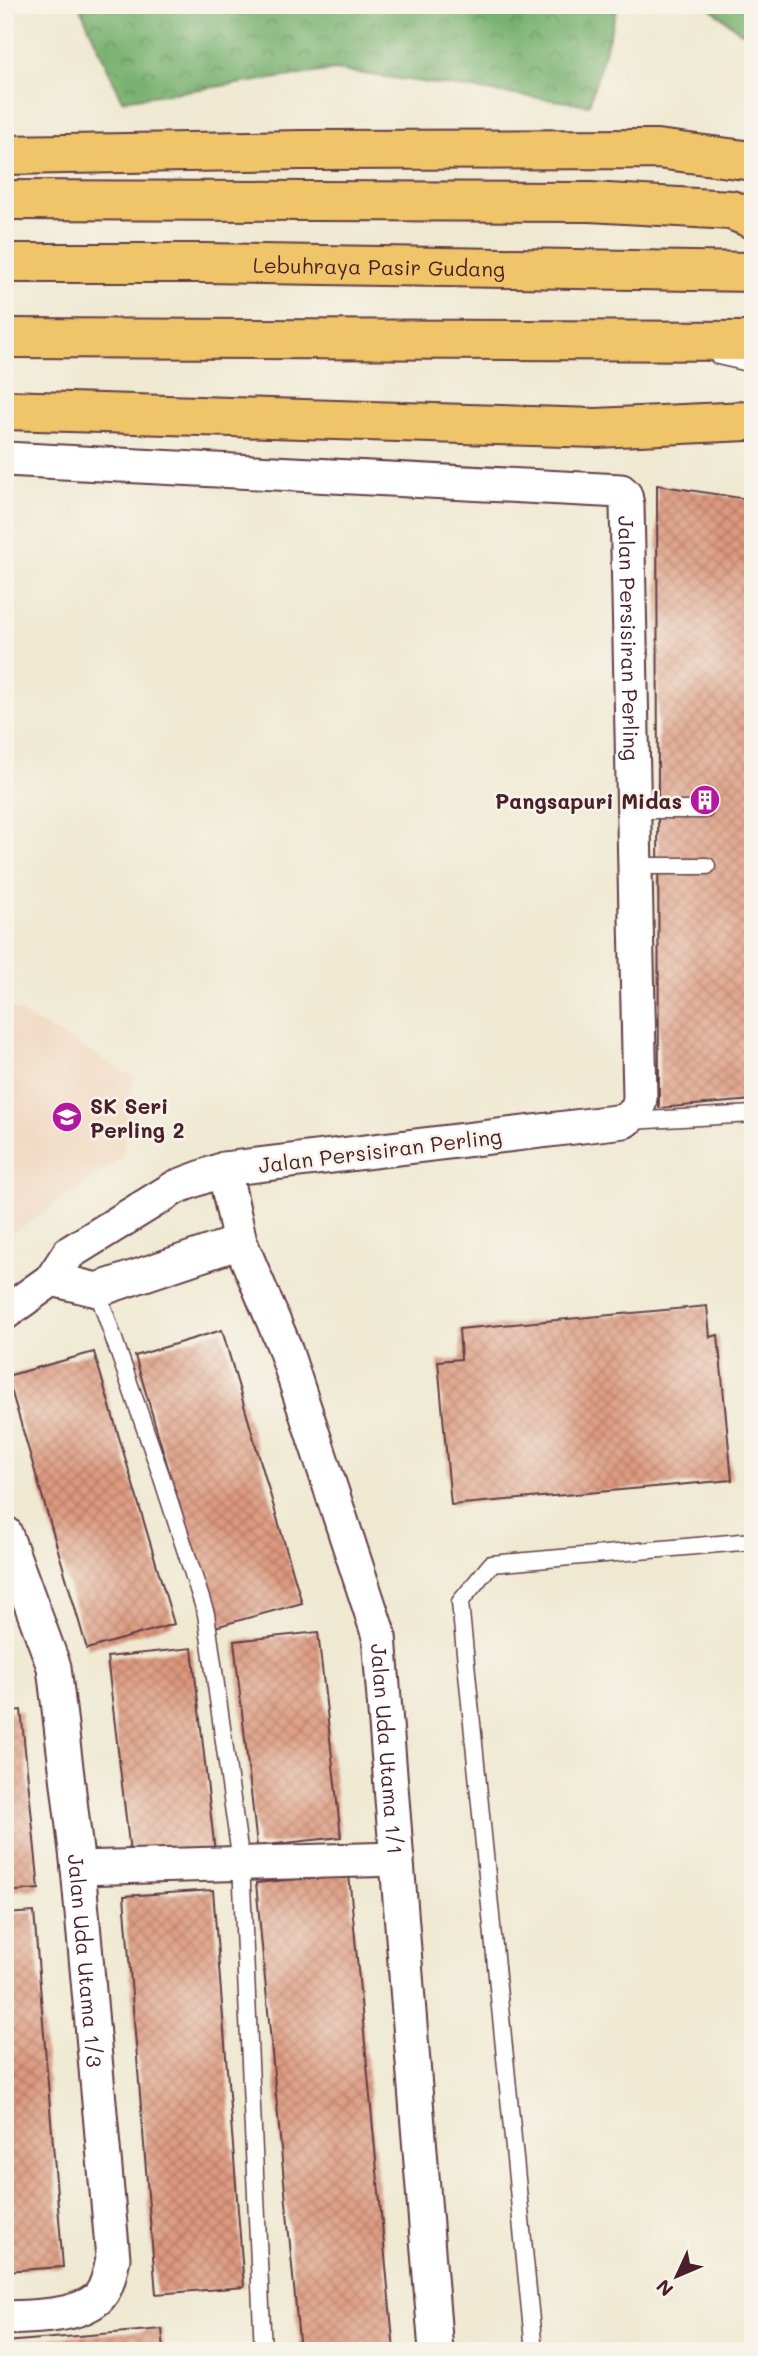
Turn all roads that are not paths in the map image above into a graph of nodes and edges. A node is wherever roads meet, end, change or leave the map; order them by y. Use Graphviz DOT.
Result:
graph roads {
  1 [pos="5,156"];
  2 [pos="753,161"];
  3 [pos="5,200"];
  4 [pos="753,219"];
  5 [pos="5,263"];
  6 [pos="753,272"];
  7 [pos="5,338"];
  8 [pos="655,341"];
  9 [pos="753,341"];
  10 [pos="753,364"];
  11 [pos="5,410"];
  12 [pos="753,419"];
  13 [pos="5,459"];
  14 [pos="634,810"];
  15 [pos="705,810"];
  16 [pos="635,866"];
  17 [pos="707,866"];
  18 [pos="753,1114"];
  19 [pos="624,1121"];
  20 [pos="224,1169"];
  21 [pos="240,1242"];
  22 [pos="52,1279"];
  23 [pos="97,1290"];
  24 [pos="5,1313"];
  25 [pos="5,1533"];
  26 [pos="753,1541"];
  27 [pos="397,1859"];
  28 [pos="241,1863"];
  29 [pos="78,1868"];
  30 [pos="5,2318"];
  31 [pos="262,2351"];
  32 [pos="436,2351"];
  33 [pos="534,2351"];
  1 -- 2 [label="highway"];
  3 -- 4 [label="highway"];
  5 -- 6 [label="highway, Lebuhraya Pasir Gudang"];
  7 -- 8 [label="highway"];
  8 -- 9 [label="highway"];
  8 -- 10 [label="lane"];
  11 -- 12 [label="highway"];
  13 -- 14 [label="street, Jalan Persisiran Perling"];
  14 -- 15 [label="lane"];
  14 -- 16 [label="street, Jalan Persisiran Perling"];
  16 -- 17 [label="lane"];
  16 -- 19 [label="street, Jalan Persisiran Perling"];
  18 -- 19 [label="lane"];
  19 -- 20 [label="street, Jalan Persisiran Perling"];
  20 -- 21 [label="street, Jalan Uda Utama 1/1"];
  20 -- 22 [label="street, Jalan Persisiran Perling"];
  21 -- 23 [label="street"];
  21 -- 27 [label="street, Jalan Uda Utama 1/1"];
  22 -- 23 [label="street"];
  22 -- 24 [label="street, Jalan Persisiran Perling"];
  23 -- 28 [label="lane"];
  25 -- 29 [label="street, Jalan Uda Utama 1/3"];
  26 -- 33 [label="lane"];
  27 -- 28 [label="street"];
  27 -- 32 [label="street, Jalan Uda Utama 1/1"];
  28 -- 29 [label="street"];
  28 -- 31 [label="lane"];
  29 -- 30 [label="street, Jalan Uda Utama 1/3"];
}
